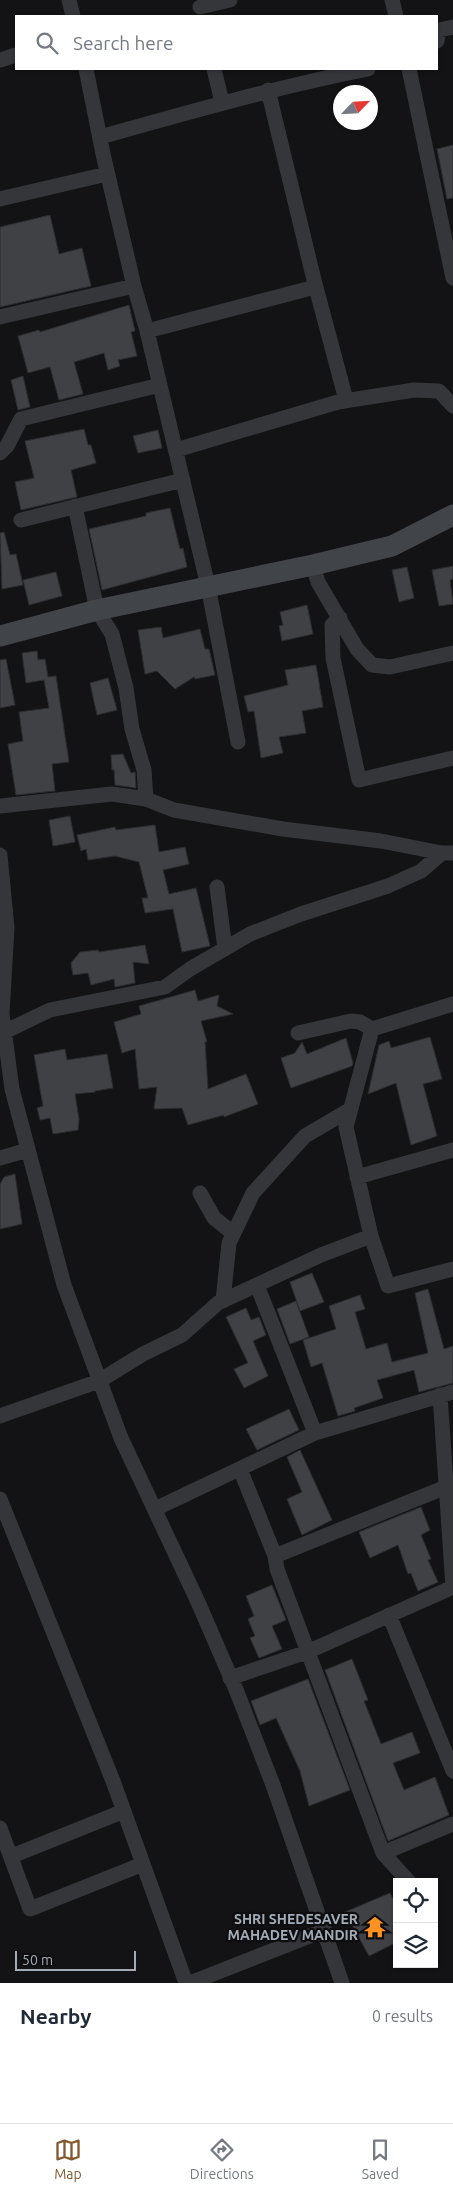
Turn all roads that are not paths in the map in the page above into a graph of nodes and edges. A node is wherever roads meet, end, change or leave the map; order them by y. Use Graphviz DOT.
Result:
graph roads {
  1 [pos="69,0"];
  2 [pos="230,0"];
  3 [pos="392,0"];
  4 [pos="200,8"];
  5 [pos="73,15"];
  6 [pos="396,15"];
  7 [pos="453,26"];
  8 [pos="438,36"];
  9 [pos="15,55"];
  10 [pos="0,60"];
  11 [pos="86,70"];
  12 [pos="214,70"];
  13 [pos="363,70"];
  14 [pos="409,70"];
  15 [pos="268,90"];
  16 [pos="222,102"];
  17 [pos="100,137"];
  18 [pos="107,174"];
  19 [pos="0,199"];
  20 [pos="453,278"];
  21 [pos="134,286"];
  22 [pos="315,287"];
  23 [pos="0,317"];
  24 [pos="147,331"];
  25 [pos="160,385"];
  26 [pos="346,400"];
  27 [pos="453,406"];
  28 [pos="176,450"];
  29 [pos="0,453"];
  30 [pos="183,480"];
  31 [pos="75,506"];
  32 [pos="453,515"];
  33 [pos="21,520"];
  34 [pos="313,565"];
  35 [pos="208,586"];
  36 [pos="97,610"];
  37 [pos="340,618"];
  38 [pos="0,636"];
  39 [pos="453,653"];
  40 [pos="238,742"];
  41 [pos="453,758"];
  42 [pos="146,799"];
  43 [pos="0,806"];
  44 [pos="448,853"];
  45 [pos="0,856"];
  46 [pos="217,887"];
  47 [pos="4,929"];
  48 [pos="224,949"];
  49 [pos="453,1004"];
  50 [pos="372,1029"];
  51 [pos="2,1033"];
  52 [pos="298,1033"];
  53 [pos="351,1109"];
  54 [pos="28,1150"];
  55 [pos="453,1150"];
  56 [pos="0,1158"];
  57 [pos="358,1177"];
  58 [pos="200,1193"];
  59 [pos="234,1233"];
  60 [pos="371,1236"];
  61 [pos="453,1268"];
  62 [pos="257,1285"];
  63 [pos="223,1301"];
  64 [pos="99,1381"];
  65 [pos="447,1394"];
  66 [pos="0,1416"];
  67 [pos="315,1433"];
  68 [pos="240,1469"];
  69 [pos="450,1487"];
  70 [pos="0,1499"];
  71 [pos="154,1510"];
  72 [pos="275,1556"];
  73 [pos="453,1587"];
  74 [pos="389,1615"];
  75 [pos="307,1652"];
  76 [pos="230,1678"];
  77 [pos="453,1771"];
  78 [pos="124,1811"];
  79 [pos="453,1824"];
  80 [pos="0,1828"];
  81 [pos="383,1852"];
  82 [pos="12,1856"];
  83 [pos="143,1864"];
  84 [pos="406,1878"];
  85 [pos="325,1930"];
  86 [pos="186,1983"];
  87 [pos="190,1983"];
  88 [pos="342,1983"];
  1 -- 5 [label="street"];
  2 -- 4 [label="street"];
  3 -- 6 [label="street"];
  7 -- 8 [label="street"];
  9 -- 10 [label="street"];
  11 -- 17 [label="street"];
  12 -- 16 [label="street"];
  13 -- 15 [label="street"];
  14 -- 20 [label="street"];
  15 -- 16 [label="street"];
  15 -- 22 [label="street"];
  16 -- 17 [label="street"];
  17 -- 18 [label="street"];
  18 -- 19 [label="street"];
  18 -- 21 [label="street"];
  21 -- 23 [label="street"];
  21 -- 24 [label="street"];
  22 -- 24 [label="street"];
  22 -- 26 [label="street"];
  24 -- 25 [label="street"];
  25 -- 28 [label="street"];
  25 -- 29 [label="street"];
  26 -- 27 [label="street"];
  26 -- 28 [label="street"];
  28 -- 30 [label="street"];
  30 -- 31 [label="street"];
  30 -- 35 [label="street"];
  31 -- 33 [label="street"];
  31 -- 36 [label="street"];
  32 -- 34 [label="street"];
  34 -- 35 [label="street"];
  34 -- 37 [label="street"];
  35 -- 36 [label="street"];
  35 -- 40 [label="street"];
  36 -- 38 [label="street"];
  36 -- 42 [label="street"];
  37 -- 39 [label="street"];
  37 -- 41 [label="street"];
  42 -- 43 [label="street"];
  42 -- 44 [label="street"];
  44 -- 48 [label="street"];
  45 -- 47 [label="street"];
  46 -- 48 [label="street"];
  47 -- 51 [label="street"];
  48 -- 51 [label="street"];
  49 -- 50 [label="street"];
  50 -- 52 [label="street"];
  50 -- 53 [label="street"];
  51 -- 54 [label="street"];
  53 -- 57 [label="street"];
  53 -- 59 [label="street"];
  54 -- 56 [label="street"];
  54 -- 64 [label="street"];
  55 -- 57 [label="street"];
  57 -- 60 [label="street"];
  58 -- 59 [label="street"];
  59 -- 63 [label="street"];
  60 -- 61 [label="street"];
  60 -- 62 [label="street"];
  62 -- 63 [label="street"];
  62 -- 67 [label="street"];
  63 -- 64 [label="street"];
  64 -- 66 [label="street"];
  64 -- 71 [label="street"];
  65 -- 67 [label="street"];
  65 -- 69 [label="street"];
  67 -- 68 [label="street"];
  68 -- 71 [label="street"];
  68 -- 72 [label="street"];
  69 -- 72 [label="street"];
  69 -- 73 [label="street"];
  70 -- 78 [label="street"];
  71 -- 76 [label="street"];
  72 -- 75 [label="street"];
  73 -- 74 [label="street"];
  74 -- 75 [label="street"];
  74 -- 77 [label="street"];
  75 -- 76 [label="street"];
  75 -- 81 [label="street"];
  76 -- 85 [label="street"];
  78 -- 82 [label="street"];
  78 -- 83 [label="street"];
  79 -- 81 [label="street"];
  80 -- 82 [label="street"];
  81 -- 84 [label="street"];
  82 -- 83 [label="street"];
  83 -- 86 [label="street"];
  85 -- 87 [label="street"];
  85 -- 88 [label="street"];
}
